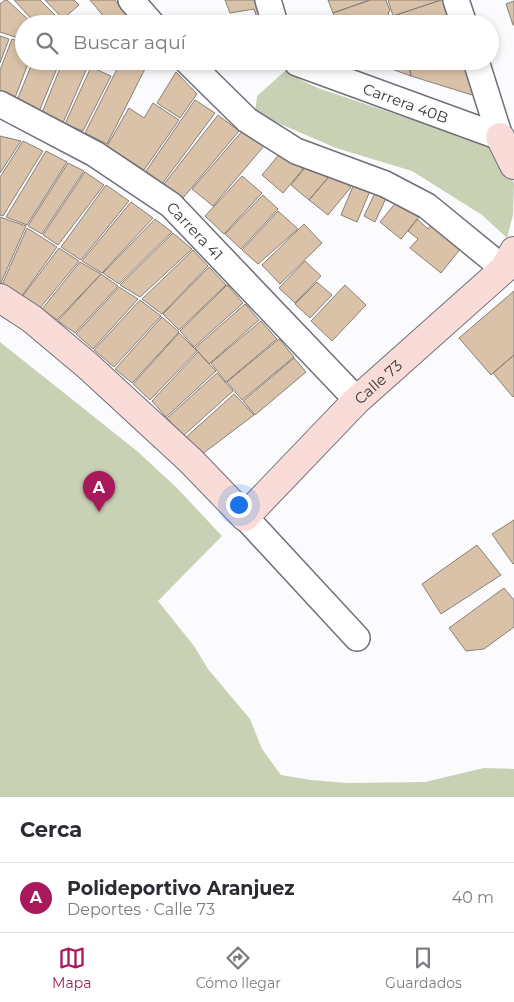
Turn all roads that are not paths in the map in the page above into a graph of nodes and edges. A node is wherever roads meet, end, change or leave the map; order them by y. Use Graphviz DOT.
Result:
graph roads {
  1 [pos="131,0"];
  2 [pos="268,0"];
  3 [pos="456,0"];
  4 [pos="144,15"];
  5 [pos="272,15"];
  6 [pos="461,15"];
  7 [pos="196,70"];
  8 [pos="319,70"];
  9 [pos="480,70"];
  10 [pos="0,104"];
  11 [pos="507,140"];
  12 [pos="514,165"];
  13 [pos="509,260"];
  14 [pos="0,298"];
  15 [pos="358,400"];
  16 [pos="245,517"];
  17 [pos="357,638"];
  1 -- 4 [label="street"];
  2 -- 5 [label="street"];
  3 -- 6 [label="street"];
  7 -- 13 [label="street"];
  8 -- 11 [label="street, Carrera 40B"];
  9 -- 11 [label="street"];
  10 -- 15 [label="street, Carrera 41"];
  11 -- 12 [label="street"];
  13 -- 15 [label="street, Calle 73"];
  14 -- 16 [label="street"];
  15 -- 16 [label="street, Calle 73"];
  16 -- 17 [label="street"];
}
